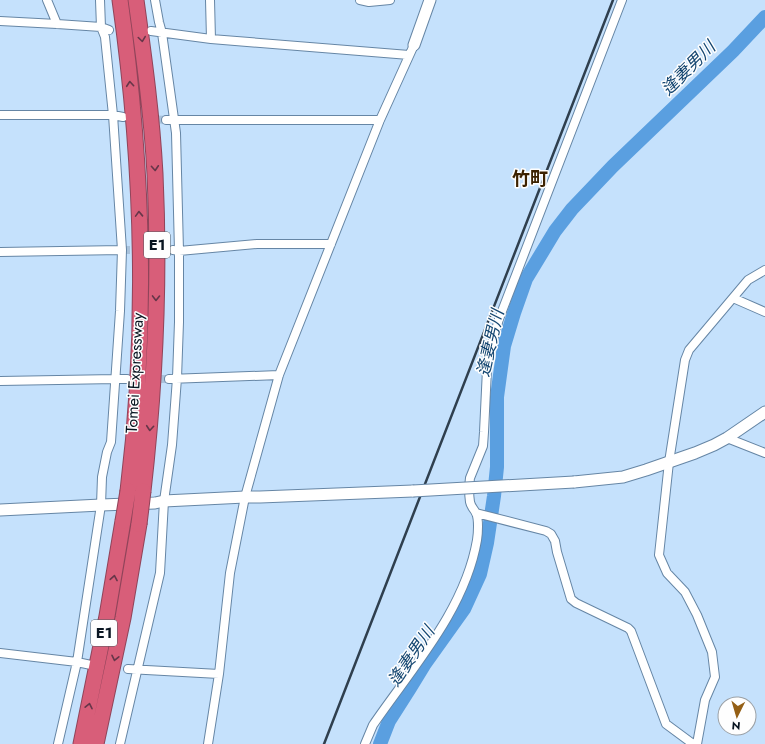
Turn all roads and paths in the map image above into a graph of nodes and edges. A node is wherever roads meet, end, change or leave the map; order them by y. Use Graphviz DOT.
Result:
graph roads {
  1 [pos="47,0"];
  2 [pos="100,0"];
  3 [pos="120,0"];
  4 [pos="136,0"];
  5 [pos="155,0"];
  6 [pos="210,0"];
  7 [pos="360,0"];
  8 [pos="390,0"];
  9 [pos="430,0"];
  10 [pos="622,0"];
  11 [pos="0,21"];
  12 [pos="57,24"];
  13 [pos="105,28"];
  14 [pos="151,31"];
  15 [pos="162,33"];
  16 [pos="211,39"];
  17 [pos="414,45"];
  18 [pos="409,55"];
  19 [pos="0,115"];
  20 [pos="113,115"];
  21 [pos="124,117"];
  22 [pos="166,120"];
  23 [pos="380,120"];
  24 [pos="175,121"];
  25 [pos="331,244"];
  26 [pos="122,250"];
  27 [pos="176,251"];
  28 [pos="0,252"];
  29 [pos="765,270"];
  30 [pos="733,298"];
  31 [pos="765,312"];
  32 [pos="279,375"];
  33 [pos="173,378"];
  34 [pos="116,379"];
  35 [pos="127,379"];
  36 [pos="0,381"];
  37 [pos="765,412"];
  38 [pos="726,438"];
  39 [pos="765,453"];
  40 [pos="669,462"];
  41 [pos="246,497"];
  42 [pos="164,501"];
  43 [pos="101,505"];
  44 [pos="0,510"];
  45 [pos="476,513"];
  46 [pos="0,653"];
  47 [pos="77,662"];
  48 [pos="91,665"];
  49 [pos="128,669"];
  50 [pos="137,670"];
  51 [pos="219,674"];
  52 [pos="58,744"];
  53 [pos="80,744"];
  54 [pos="96,744"];
  55 [pos="120,744"];
  56 [pos="208,744"];
  57 [pos="365,744"];
  58 [pos="693,744"];
  59 [pos="697,744"];
  1 -- 12 [label="street"];
  2 -- 13 [label="street"];
  53 -- 3 [label="highway, Tomei Expressway / E1, one-way, bridge"];
  4 -- 54 [label="highway, Tomei Expressway / E1, one-way, bridge"];
  5 -- 15 [label="street"];
  6 -- 16 [label="street"];
  7 -- 8 [label="street"];
  9 -- 17 [label="street"];
  10 -- 45 [label="street"];
  11 -- 12 [label="street"];
  12 -- 13 [label="street"];
  13 -- 20 [label="street"];
  14 -- 15 [label="street"];
  15 -- 16 [label="street"];
  15 -- 24 [label="street"];
  16 -- 18 [label="street"];
  17 -- 18 [label="street"];
  18 -- 23 [label="street"];
  19 -- 20 [label="street"];
  20 -- 21 [label="street"];
  20 -- 26 [label="street"];
  22 -- 24 [label="street"];
  23 -- 24 [label="street"];
  23 -- 25 [label="street"];
  24 -- 27 [label="street"];
  25 -- 27 [label="street"];
  25 -- 32 [label="street"];
  26 -- 28 [label="street"];
  26 -- 34 [label="street"];
  27 -- 33 [label="street"];
  29 -- 30 [label="street"];
  30 -- 31 [label="street"];
  30 -- 40 [label="street"];
  32 -- 33 [label="street"];
  32 -- 41 [label="street"];
  33 -- 42 [label="street"];
  34 -- 35 [label="street"];
  34 -- 36 [label="street"];
  34 -- 43 [label="street"];
  37 -- 38 [label="street"];
  38 -- 39 [label="street"];
  38 -- 40 [label="street"];
  40 -- 41 [label="street, bridge"];
  40 -- 59 [label="street"];
  41 -- 42 [label="street"];
  41 -- 51 [label="street"];
  42 -- 43 [label="street"];
  42 -- 50 [label="street"];
  43 -- 44 [label="street"];
  43 -- 47 [label="street"];
  45 -- 57 [label="street"];
  45 -- 58 [label="street"];
  46 -- 47 [label="street"];
  47 -- 48 [label="street"];
  47 -- 52 [label="street"];
  49 -- 50 [label="street"];
  50 -- 51 [label="street"];
  50 -- 55 [label="street"];
  51 -- 56 [label="street"];
}
